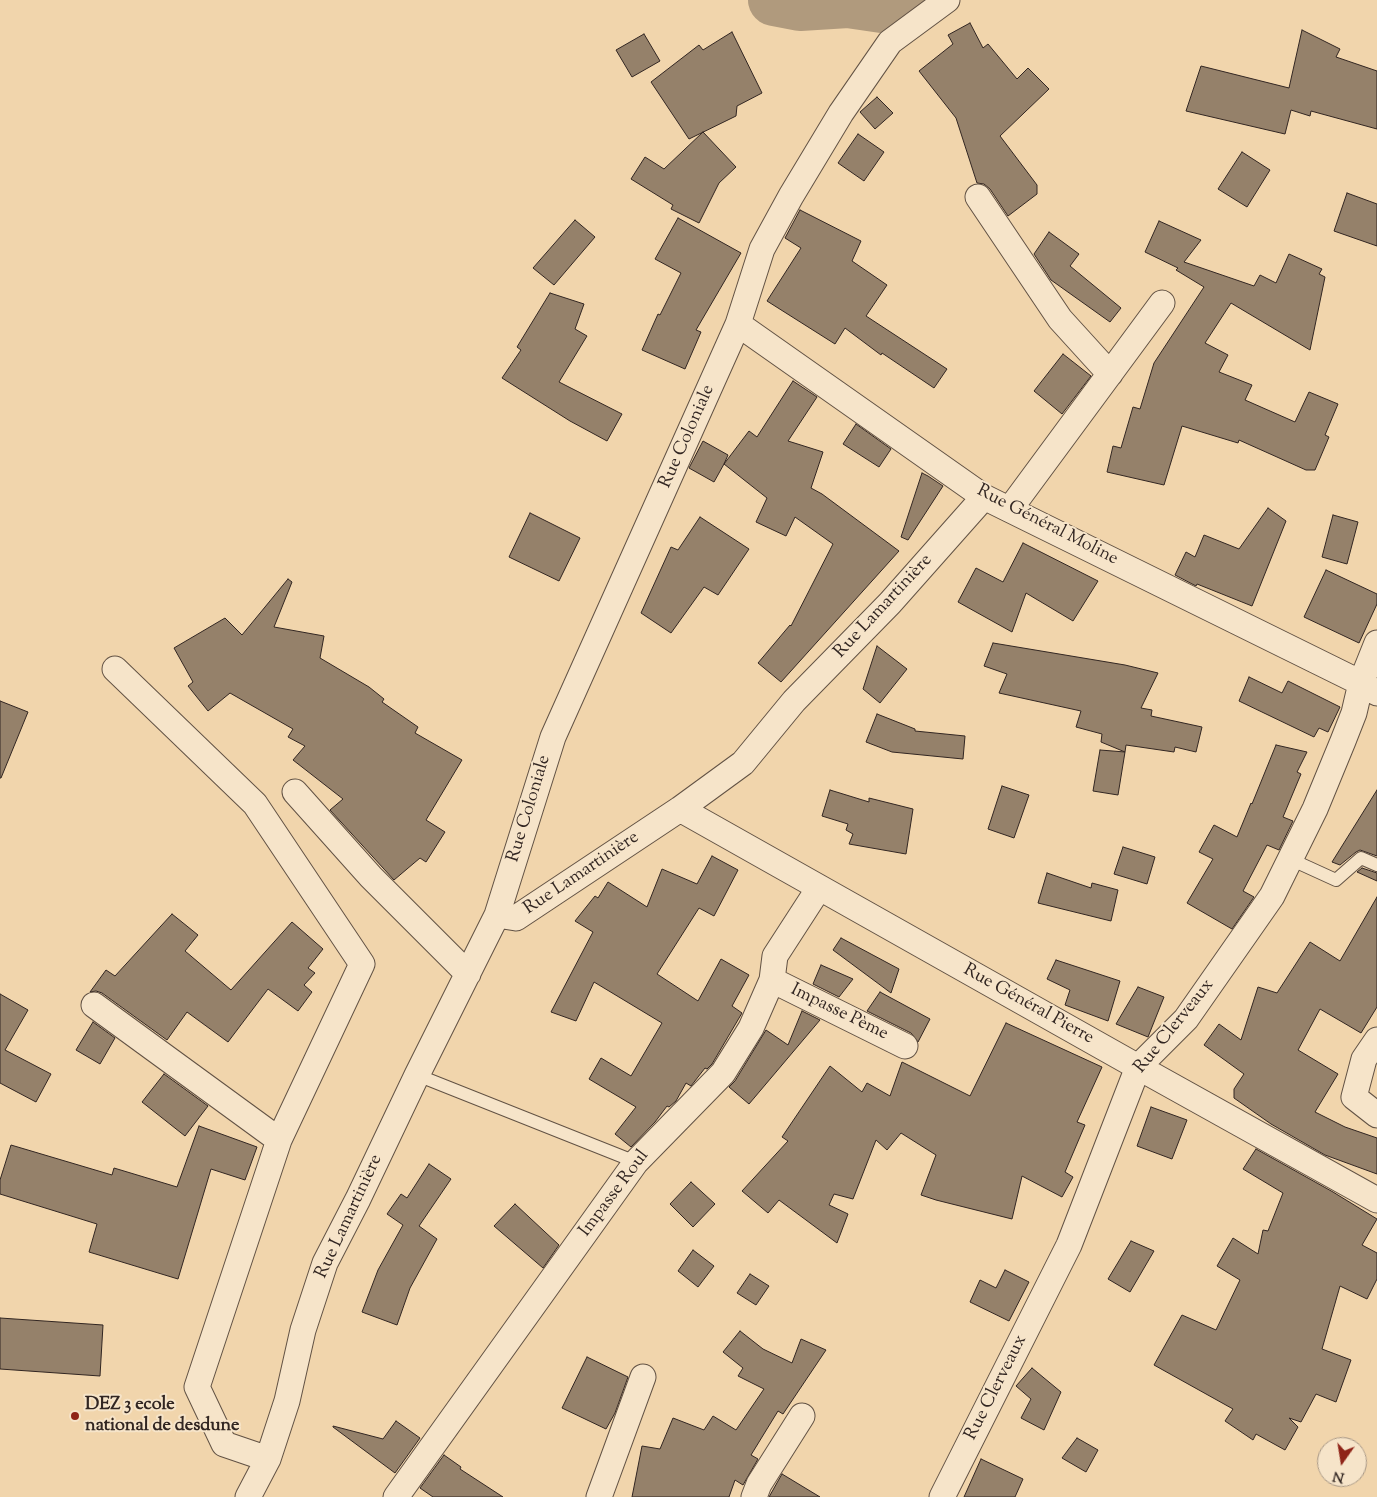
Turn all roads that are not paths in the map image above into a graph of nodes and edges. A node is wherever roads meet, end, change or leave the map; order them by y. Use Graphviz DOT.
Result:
graph roads {
  1 [pos="947,0"];
  2 [pos="978,197"];
  3 [pos="1162,303"];
  4 [pos="738,324"];
  5 [pos="1110,374"];
  6 [pos="984,497"];
  7 [pos="1010,509"];
  8 [pos="1377,643"];
  9 [pos="115,669"];
  10 [pos="1369,688"];
  11 [pos="295,792"];
  12 [pos="680,809"];
  13 [pos="1290,859"];
  14 [pos="1377,865"];
  15 [pos="819,888"];
  16 [pos="497,916"];
  17 [pos="468,974"];
  18 [pos="772,980"];
  19 [pos="94,1005"];
  20 [pos="1377,1040"];
  21 [pos="905,1046"];
  22 [pos="1138,1068"];
  23 [pos="417,1075"];
  24 [pos="1377,1114"];
  25 [pos="280,1140"];
  26 [pos="636,1162"];
  27 [pos="1377,1200"];
  28 [pos="643,1377"];
  29 [pos="802,1416"];
  30 [pos="268,1459"];
  31 [pos="248,1497"];
  32 [pos="396,1497"];
  33 [pos="599,1497"];
  34 [pos="754,1497"];
  35 [pos="942,1497"];
  1 -- 4 [label="street, Rue Coloniale"];
  2 -- 5 [label="street"];
  3 -- 5 [label="street"];
  4 -- 6 [label="street, Rue Général Moline"];
  4 -- 16 [label="street, Rue Coloniale"];
  5 -- 7 [label="street"];
  6 -- 7 [label="street, Rue Général Moline"];
  6 -- 12 [label="street, Rue Lamartinière"];
  7 -- 10 [label="street, Rue Général Moline"];
  8 -- 10 [label="street, Rue Clerveaux"];
  9 -- 25 [label="street"];
  10 -- 13 [label="street, Rue Clerveaux"];
  11 -- 17 [label="street"];
  12 -- 15 [label="street, Rue Général Pierre"];
  12 -- 16 [label="street, Rue Lamartinière"];
  13 -- 14 [label="lane"];
  13 -- 22 [label="street, Rue Clerveaux"];
  15 -- 18 [label="street, Impasse Roul"];
  15 -- 22 [label="street, Rue Général Pierre"];
  16 -- 17 [label="street, Rue Lamartinière"];
  17 -- 23 [label="street, Rue Lamartinière"];
  18 -- 21 [label="street, Impasse Pème"];
  18 -- 26 [label="street, Impasse Roul"];
  19 -- 25 [label="street"];
  20 -- 24 [label="street"];
  22 -- 27 [label="street, Rue Général Pierre"];
  22 -- 35 [label="street, Rue Clerveaux"];
  23 -- 26 [label="lane"];
  23 -- 30 [label="street, Rue Lamartinière"];
  25 -- 30 [label="street"];
  26 -- 32 [label="street, Impasse Roul"];
  28 -- 33 [label="street"];
  29 -- 34 [label="street"];
  30 -- 31 [label="street, Rue Lamartinière"];
}
